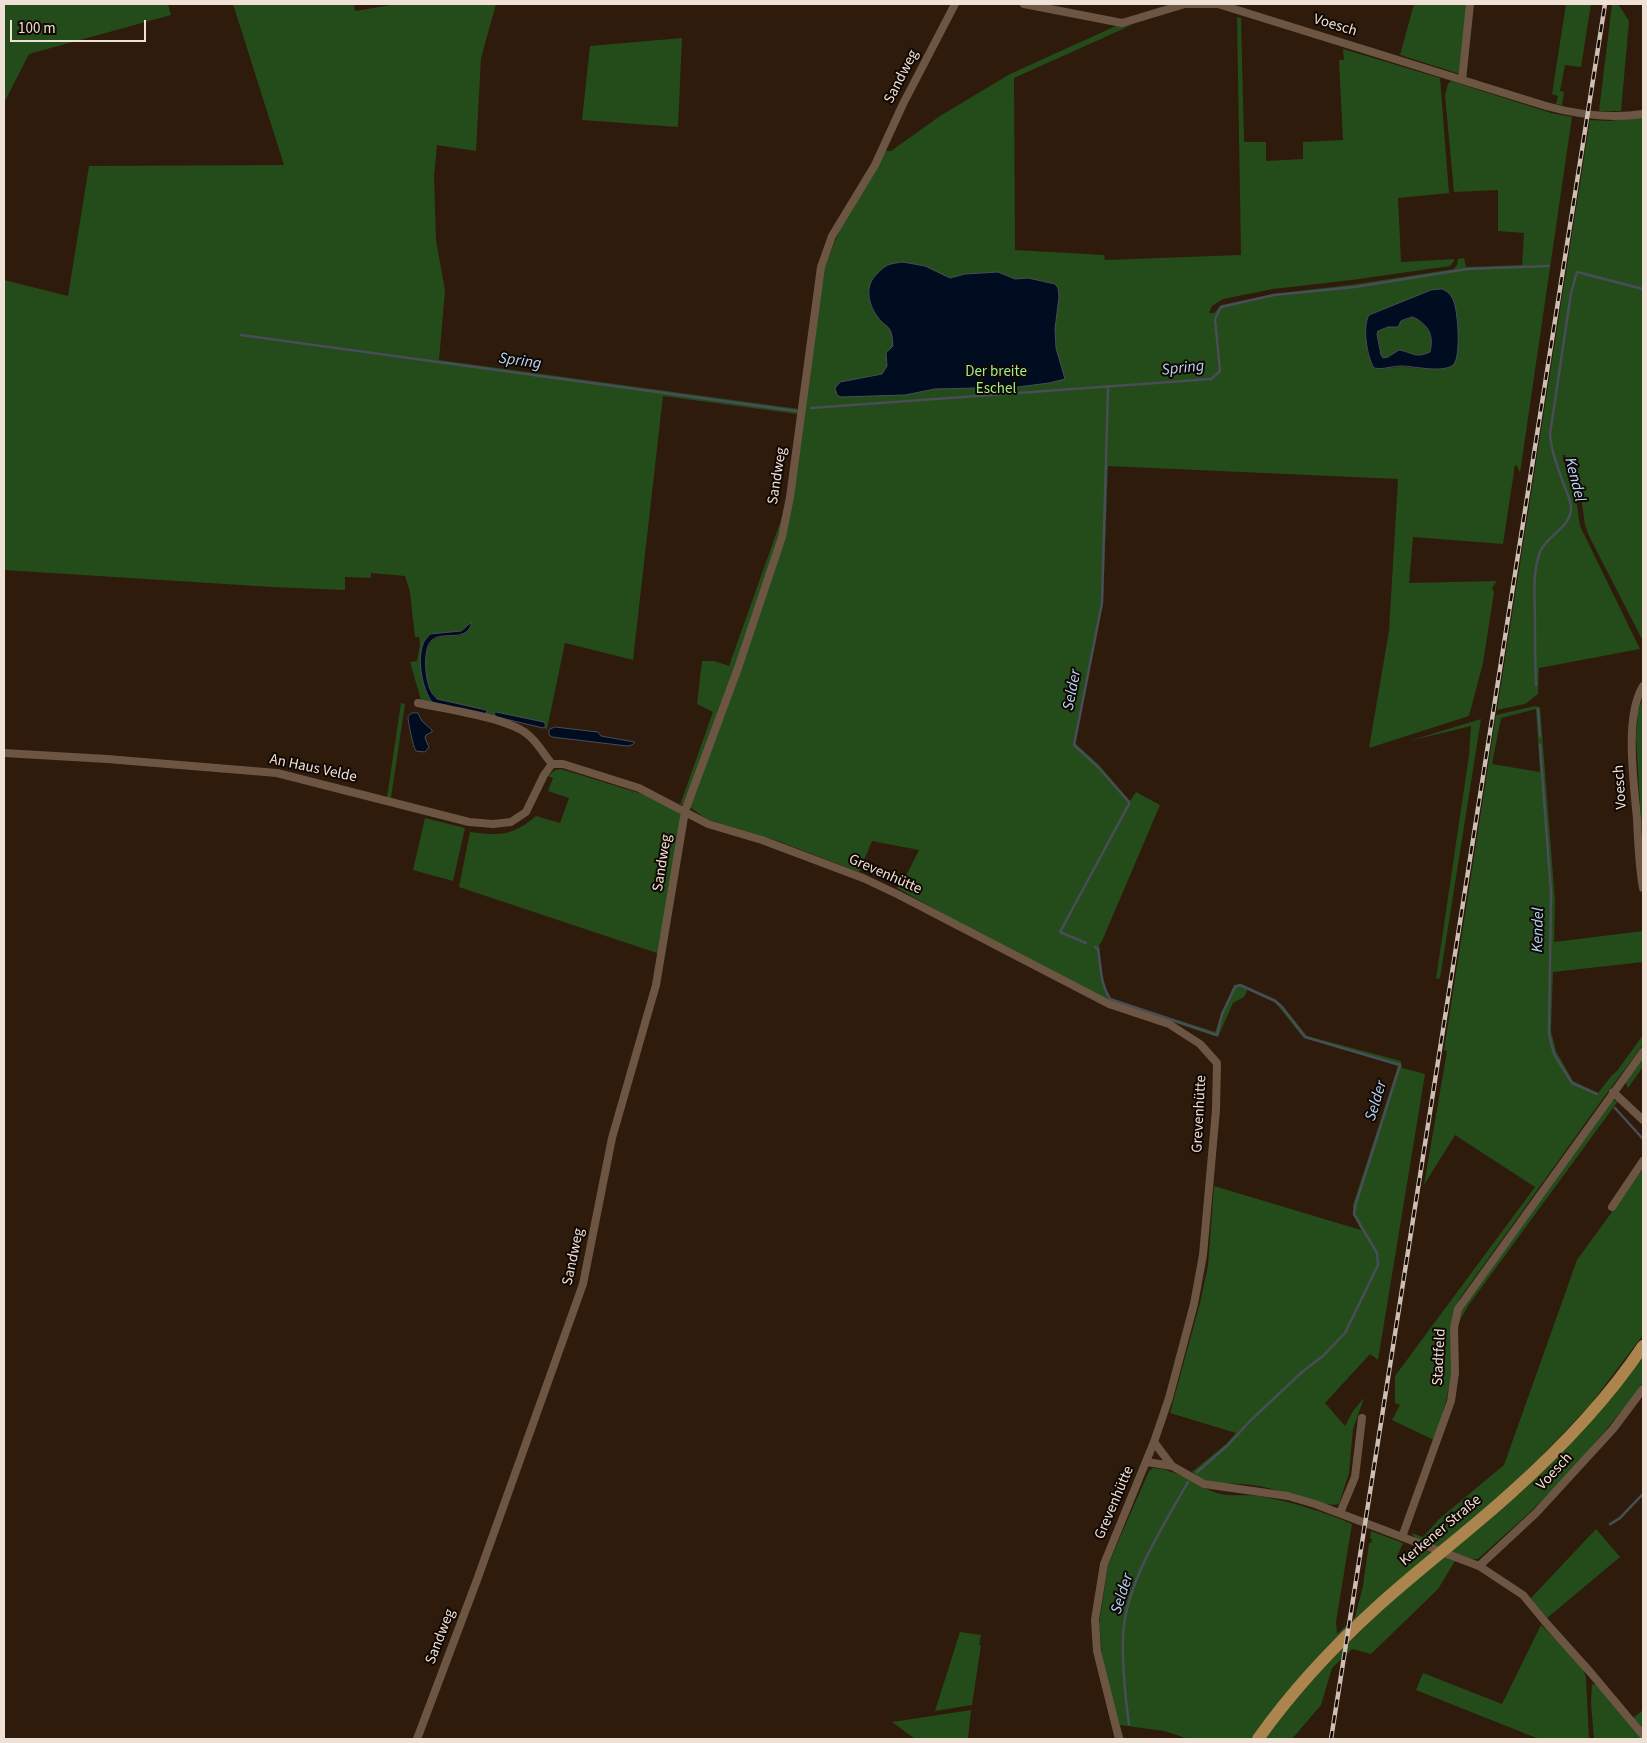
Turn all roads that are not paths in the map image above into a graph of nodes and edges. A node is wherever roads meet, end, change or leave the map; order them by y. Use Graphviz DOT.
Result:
graph roads {
  1 [pos="956,4"];
  2 [pos="1024,4"];
  3 [pos="1470,4"];
  4 [pos="1462,80"];
  5 [pos="1643,114"];
  6 [pos="1643,686"];
  7 [pos="418,703"];
  8 [pos="4,753"];
  9 [pos="552,764"];
  10 [pos="685,811"];
  11 [pos="1643,888"];
  12 [pos="1643,1052"];
  13 [pos="1613,1092"];
  14 [pos="1643,1120"];
  15 [pos="1643,1161"];
  16 [pos="1612,1207"];
  17 [pos="1643,1346"];
  18 [pos="1643,1389"];
  19 [pos="1362,1418"];
  20 [pos="1154,1442"];
  21 [pos="1146,1462"];
  22 [pos="1172,1466"];
  23 [pos="1340,1513"];
  24 [pos="1402,1537"];
  25 [pos="1479,1566"];
  26 [pos="1643,1735"];
  27 [pos="417,1739"];
  28 [pos="1119,1739"];
  29 [pos="1258,1739"];
  1 -- 10 [label="street, Sandweg"];
  2 -- 4 [label="street, Voesch"];
  3 -- 4 [label="street"];
  4 -- 5 [label="street, Voesch"];
  6 -- 11 [label="street, Voesch"];
  7 -- 9 [label="street"];
  8 -- 9 [label="street, An Haus Velde"];
  9 -- 10 [label="street"];
  10 -- 20 [label="street, Grevenhütte"];
  10 -- 27 [label="street, Sandweg"];
  12 -- 13 [label="street"];
  13 -- 14 [label="street"];
  13 -- 24 [label="street, Stadtfeld"];
  15 -- 16 [label="street"];
  17 -- 29 [label="main road, Kerkener Straße"];
  18 -- 25 [label="street, Voesch"];
  19 -- 23 [label="street"];
  20 -- 21 [label="street, Grevenhütte"];
  20 -- 22 [label="street"];
  21 -- 22 [label="street"];
  21 -- 28 [label="street, Grevenhütte"];
  22 -- 23 [label="street"];
  23 -- 24 [label="street"];
  24 -- 25 [label="street"];
  25 -- 26 [label="street"];
}
